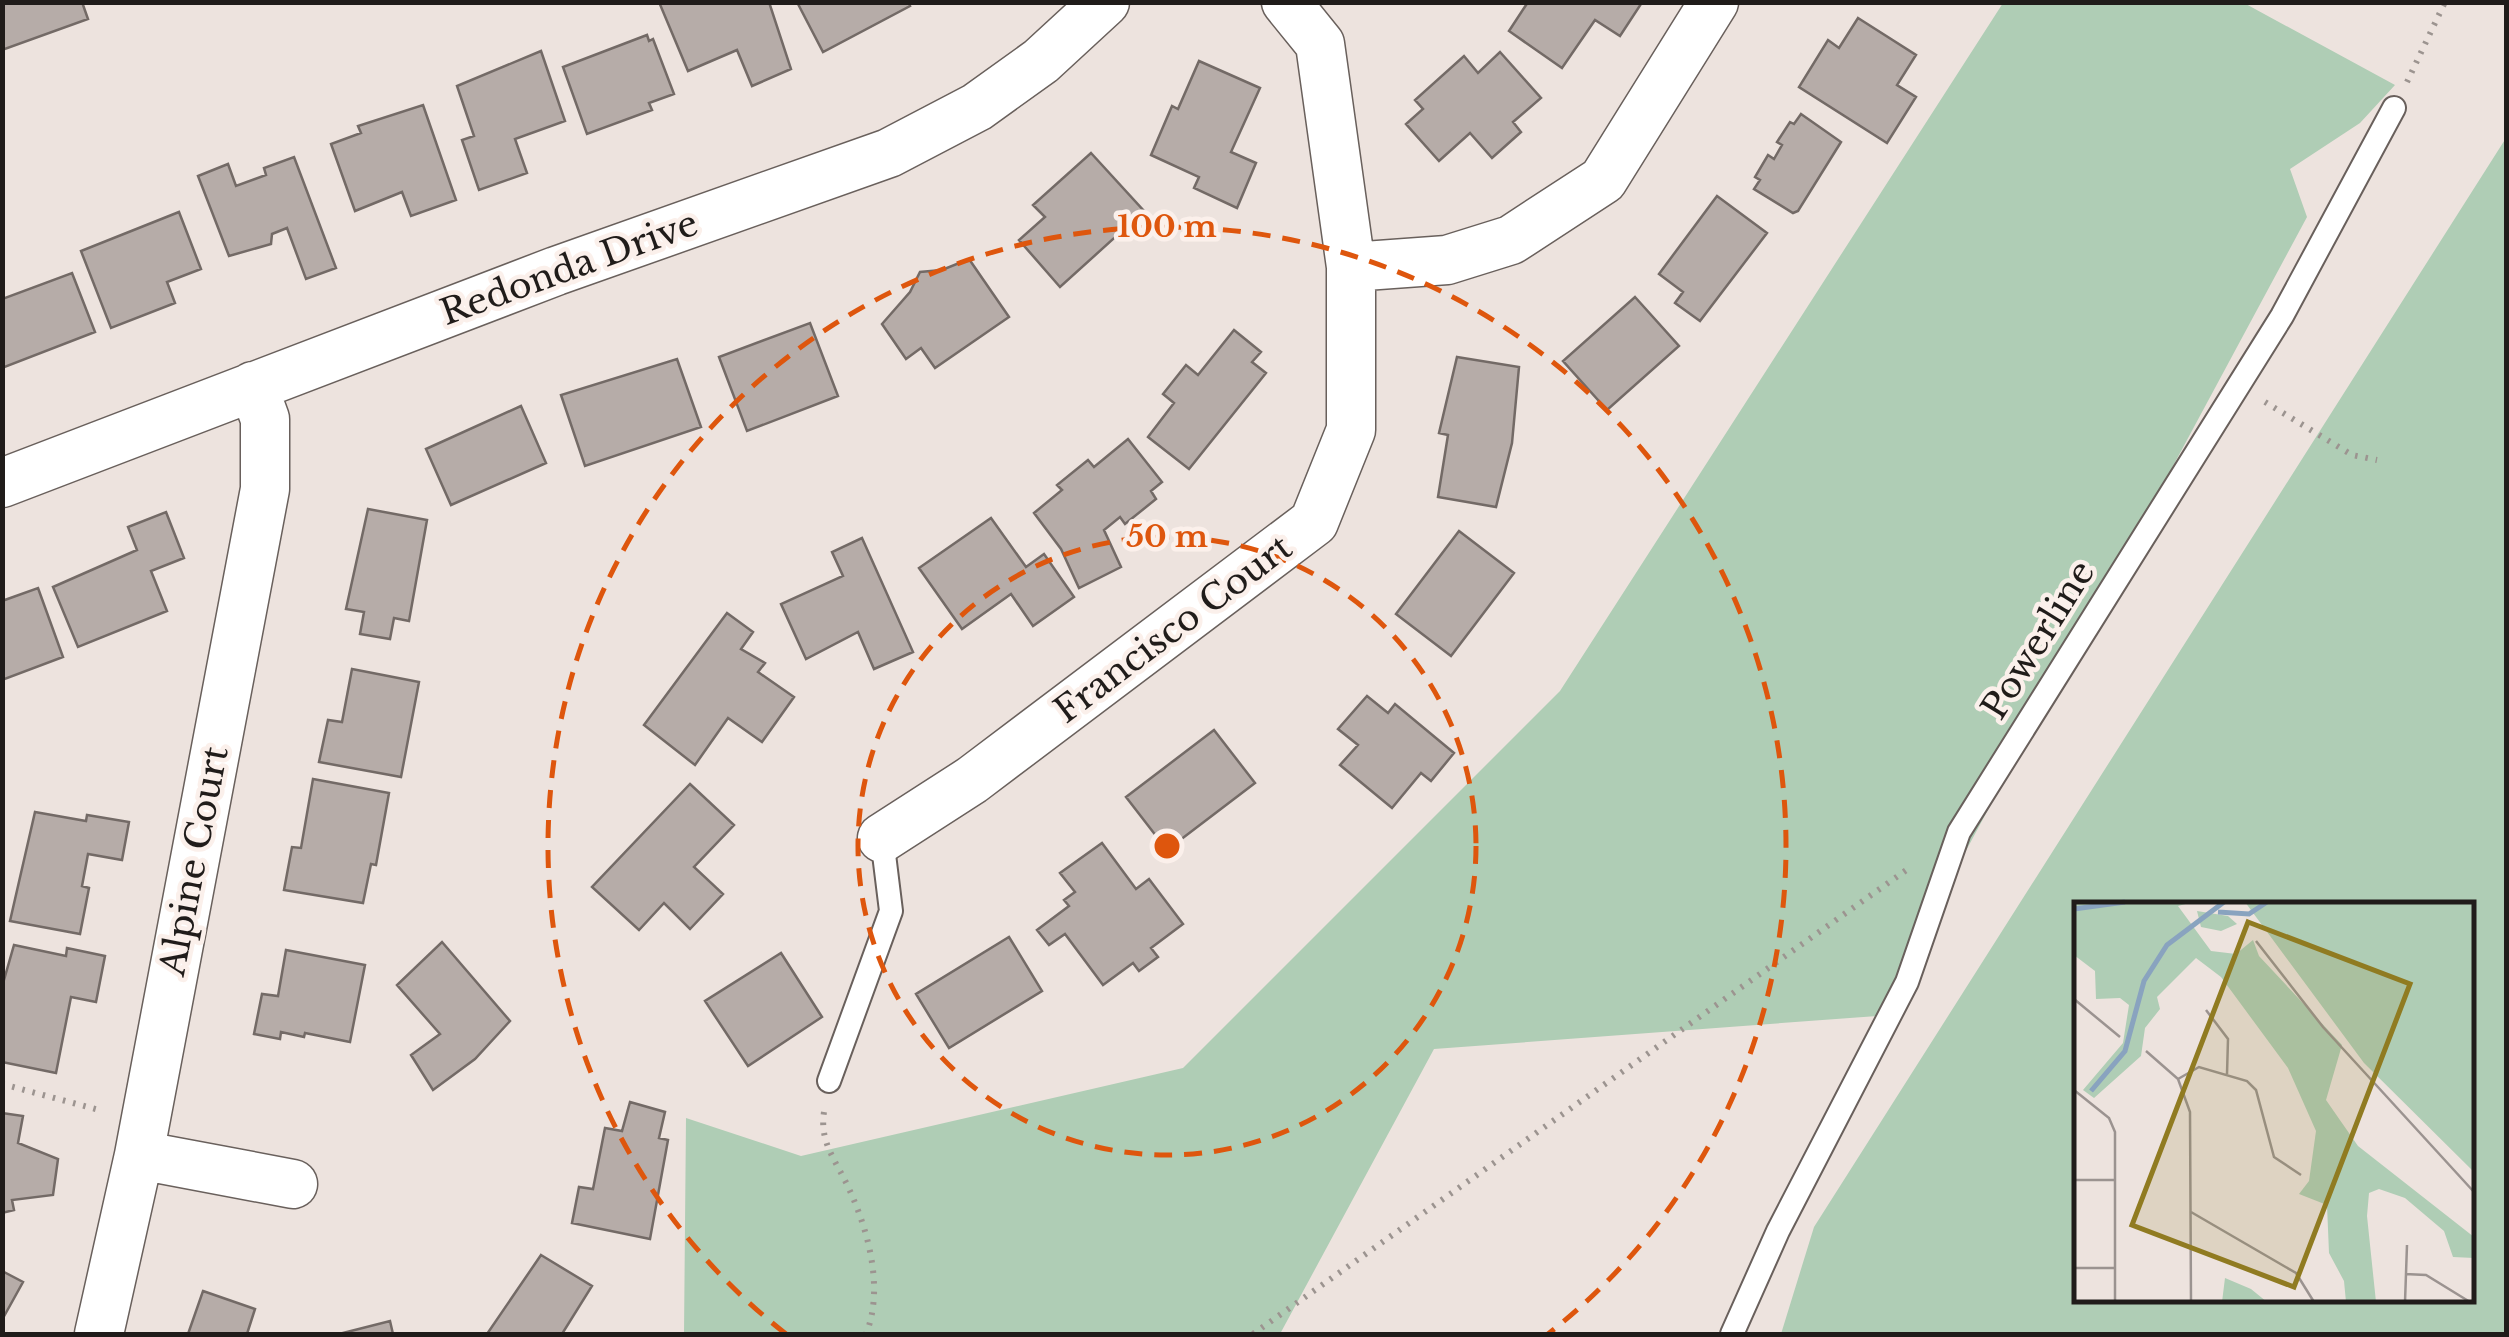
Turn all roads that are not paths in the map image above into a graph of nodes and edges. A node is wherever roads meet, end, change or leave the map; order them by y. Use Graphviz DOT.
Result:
graph roads {
  1 [pos="1105,2"];
  2 [pos="1286,2"];
  3 [pos="1714,2"];
  4 [pos="2394,108"];
  5 [pos="1350,267"];
  6 [pos="254,386"];
  7 [pos="2,483"];
  8 [pos="882,838"];
  9 [pos="828,1082"];
  10 [pos="142,1138"];
  11 [pos="293,1184"];
  12 [pos="99,1334"];
  13 [pos="1732,1334"];
  1 -- 6 [label="street, Redonda Drive"];
  2 -- 5 [label="street, Francisco Court"];
  3 -- 5 [label="street"];
  4 -- 13 [label="lane, Powerline"];
  5 -- 8 [label="street, Francisco Court"];
  6 -- 7 [label="street, Redonda Drive"];
  6 -- 10 [label="street, Alpine Court"];
  8 -- 9 [label="lane"];
  10 -- 11 [label="street"];
  10 -- 12 [label="street, Alpine Court"];
}
